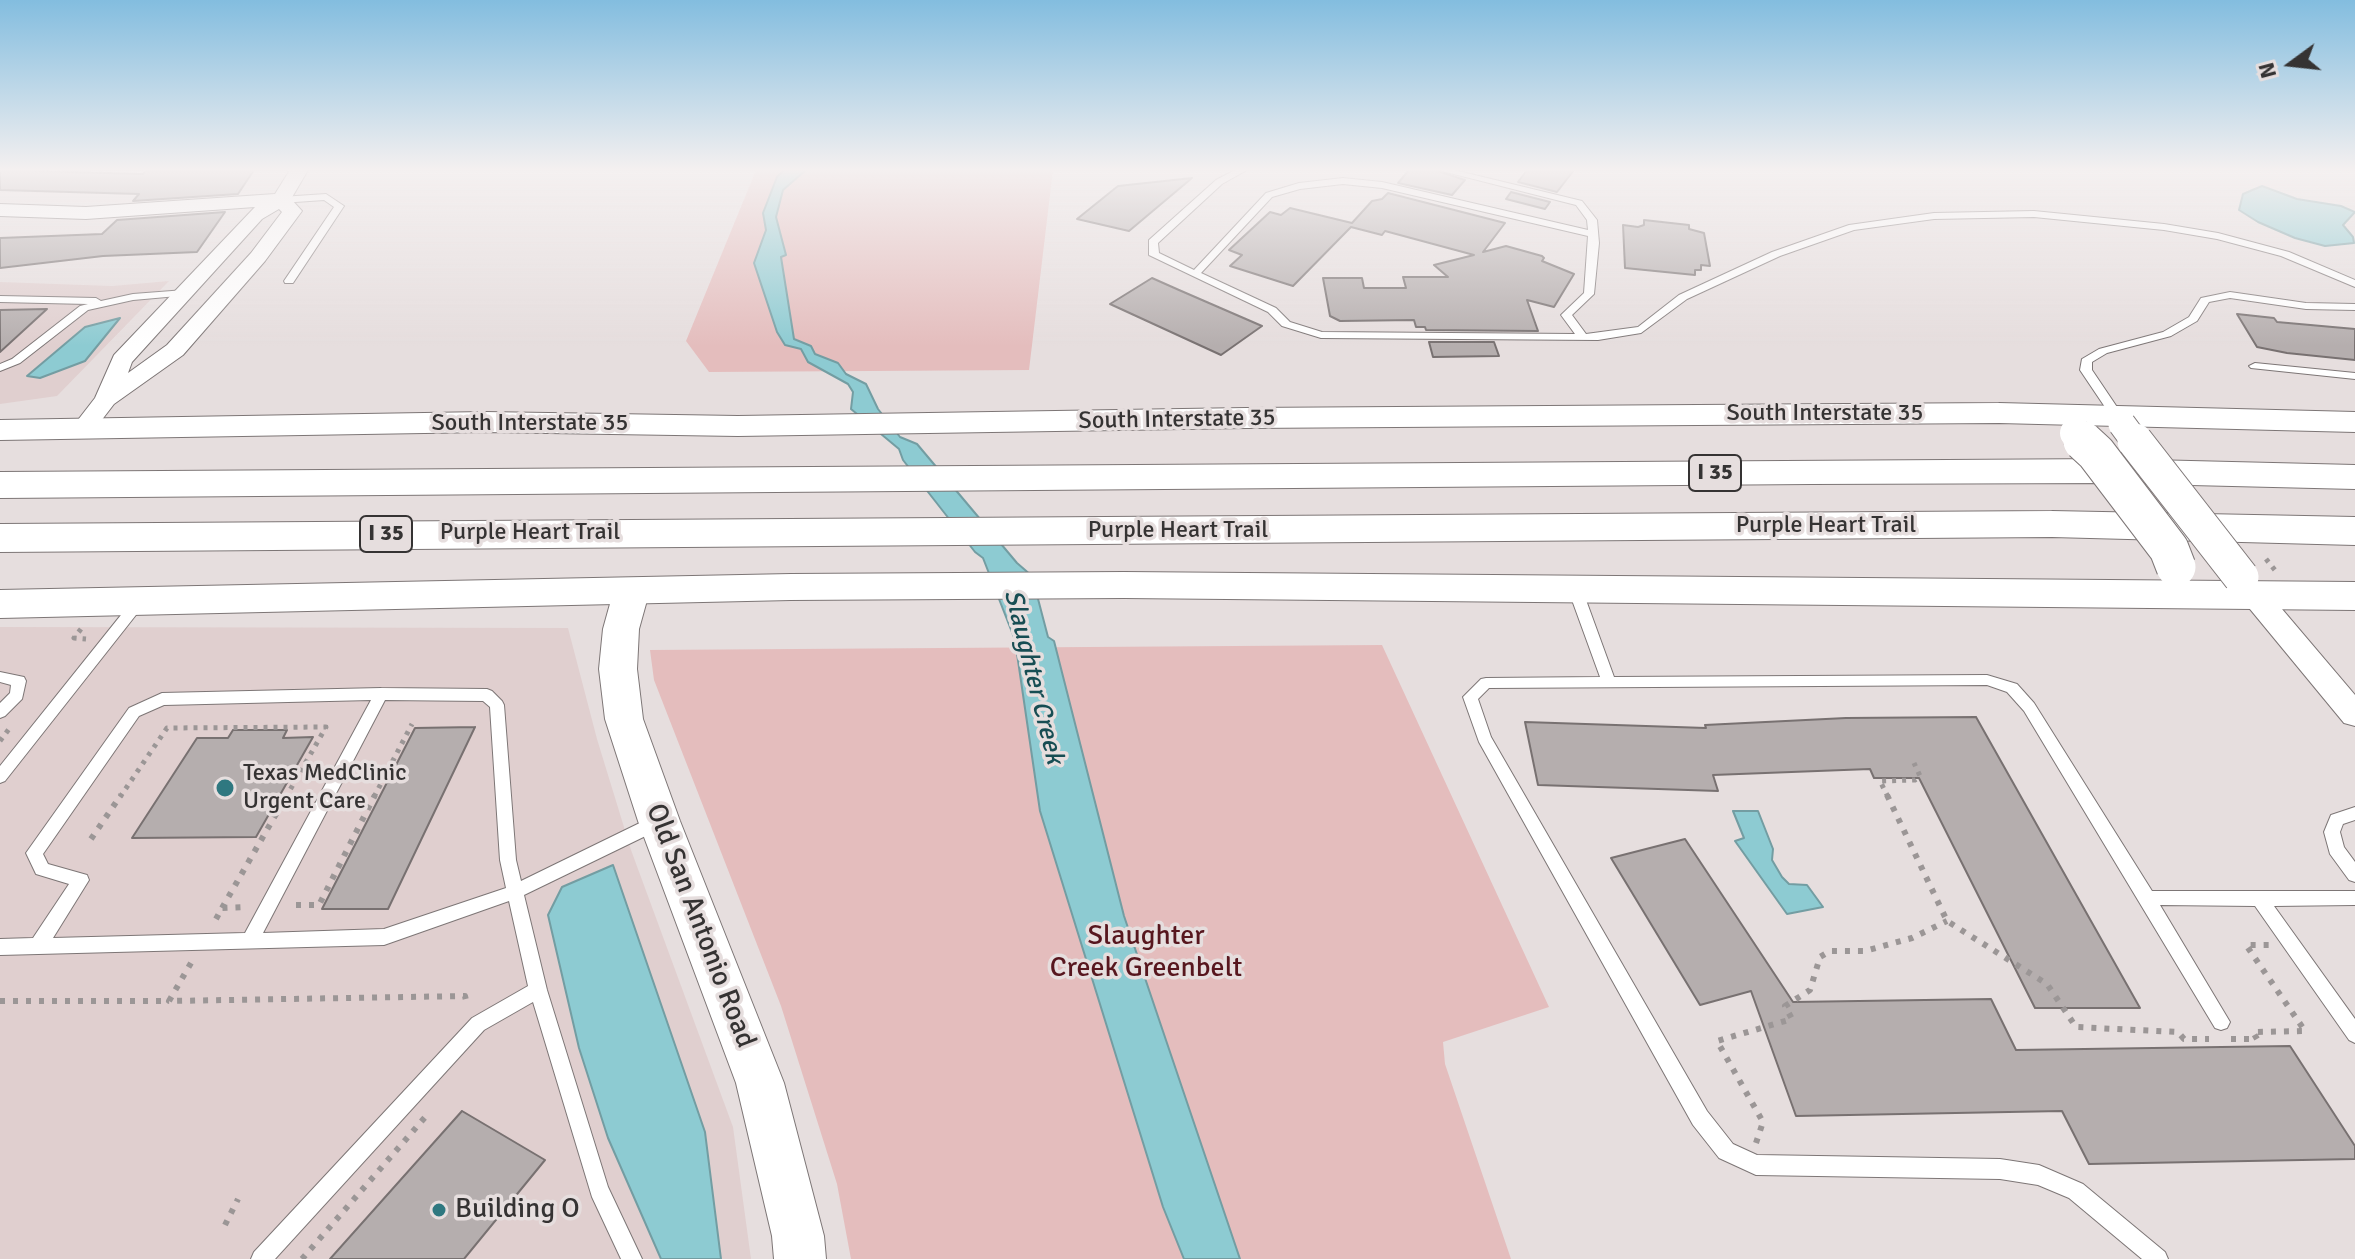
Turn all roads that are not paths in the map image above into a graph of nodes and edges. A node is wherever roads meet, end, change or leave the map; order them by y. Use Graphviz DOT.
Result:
graph roads {
  1 [pos="243,229"];
  2 [pos="279,229"];
  3 [pos="324,229"];
  4 [pos="1168,229"];
  5 [pos="1237,229"];
  6 [pos="1570,229"];
  7 [pos="1593,229"];
  8 [pos="1847,229"];
  9 [pos="2175,229"];
  10 [pos="1593,234"];
  11 [pos="1195,274"];
  12 [pos="289,281"];
  13 [pos="2355,284"];
  14 [pos="185,293"];
  15 [pos="227,293"];
  16 [pos="0,299"];
  17 [pos="104,302"];
  18 [pos="2355,307"];
  19 [pos="1583,337"];
  20 [pos="2255,366"];
  21 [pos="0,368"];
  22 [pos="2355,376"];
  23 [pos="106,399"];
  24 [pos="1999,413"];
  25 [pos="2120,420"];
  26 [pos="2355,422"];
  27 [pos="83,429"];
  28 [pos="0,430"];
  29 [pos="0,455"];
  30 [pos="2355,476"];
  31 [pos="565,481"];
  32 [pos="0,485"];
  33 [pos="2355,531"];
  34 [pos="0,538"];
  35 [pos="2248,586"];
  36 [pos="1575,589"];
  37 [pos="631,593"];
  38 [pos="2120,593"];
  39 [pos="2355,596"];
  40 [pos="138,603"];
  41 [pos="0,604"];
  42 [pos="0,677"];
  43 [pos="1609,682"];
  44 [pos="381,694"];
  45 [pos="0,712"];
  46 [pos="2355,715"];
  47 [pos="0,777"];
  48 [pos="2355,813"];
  49 [pos="659,821"];
  50 [pos="2355,875"];
  51 [pos="514,892"];
  52 [pos="2147,898"];
  53 [pos="2355,898"];
  54 [pos="2259,899"];
  55 [pos="250,940"];
  56 [pos="38,946"];
  57 [pos="0,947"];
  58 [pos="538,990"];
  59 [pos="2224,1031"];
  60 [pos="2355,1034"];
  61 [pos="261,1259"];
  62 [pos="632,1259"];
  63 [pos="800,1259"];
  64 [pos="2158,1259"];
  1 -- 14 [label="street"];
  2 -- 15 [label="street"];
  3 -- 12 [label="lane"];
  4 -- 11 [label="lane"];
  5 -- 11 [label="lane"];
  6 -- 10 [label="lane"];
  7 -- 10 [label="lane"];
  8 -- 19 [label="lane"];
  9 -- 13 [label="lane"];
  10 -- 19 [label="lane"];
  11 -- 19 [label="lane"];
  14 -- 15 [label="street"];
  14 -- 17 [label="lane"];
  14 -- 23 [label="street"];
  15 -- 23 [label="street"];
  16 -- 17 [label="lane"];
  17 -- 21 [label="lane"];
  18 -- 25 [label="lane"];
  20 -- 22 [label="lane"];
  23 -- 27 [label="street"];
  24 -- 25 [label="main road, South Interstate 35"];
  24 -- 27 [label="main road, South Interstate 35"];
  24 -- 38 [label="main road, bridge"];
  25 -- 26 [label="main road, South Interstate 35"];
  25 -- 35 [label="street, bridge"];
  27 -- 28 [label="main road, South Interstate 35"];
  29 -- 31 [label="highway"];
  30 -- 31 [label="highway, I 35"];
  31 -- 32 [label="highway, I 35"];
  33 -- 34 [label="highway, Purple Heart Trail / I 35"];
  35 -- 38 [label="main road"];
  35 -- 39 [label="main road"];
  35 -- 46 [label="street"];
  36 -- 37 [label="main road"];
  36 -- 38 [label="main road"];
  36 -- 43 [label="lane"];
  37 -- 40 [label="main road"];
  37 -- 49 [label="street, Old San Antonio Road"];
  40 -- 41 [label="main road"];
  40 -- 47 [label="lane"];
  42 -- 45 [label="lane"];
  43 -- 52 [label="lane"];
  43 -- 64 [label="lane"];
  44 -- 51 [label="lane"];
  44 -- 55 [label="lane"];
  44 -- 56 [label="lane"];
  48 -- 50 [label="lane"];
  49 -- 51 [label="lane"];
  49 -- 63 [label="street, Old San Antonio Road"];
  51 -- 55 [label="lane"];
  51 -- 58 [label="lane"];
  52 -- 54 [label="lane"];
  52 -- 59 [label="lane"];
  53 -- 54 [label="lane"];
  54 -- 60 [label="lane"];
  55 -- 56 [label="lane"];
  56 -- 57 [label="lane"];
  58 -- 61 [label="lane"];
  58 -- 62 [label="lane"];
}
